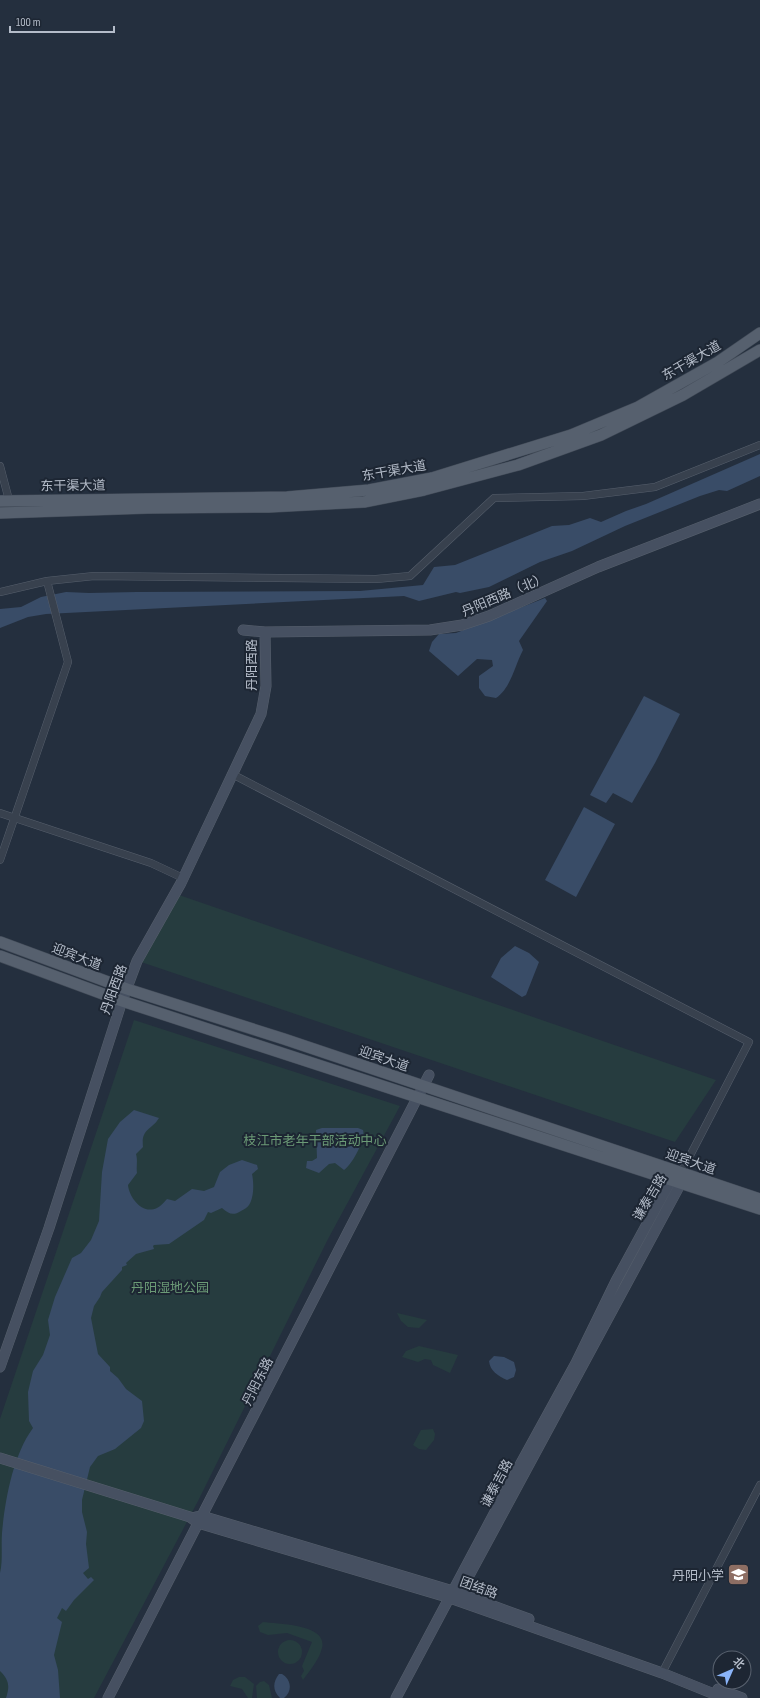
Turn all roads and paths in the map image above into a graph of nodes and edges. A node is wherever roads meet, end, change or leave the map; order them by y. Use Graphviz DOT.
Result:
graph roads {
  1 [pos="760,333"];
  2 [pos="760,350"];
  3 [pos="760,445"];
  4 [pos="0,466"];
  5 [pos="4,500"];
  6 [pos="760,504"];
  7 [pos="0,513"];
  8 [pos="47,581"];
  9 [pos="0,592"];
  10 [pos="243,630"];
  11 [pos="264,632"];
  12 [pos="232,774"];
  13 [pos="0,813"];
  14 [pos="15,818"];
  15 [pos="0,860"];
  16 [pos="183,878"];
  17 [pos="0,942"];
  18 [pos="0,956"];
  19 [pos="127,989"];
  20 [pos="122,1001"];
  21 [pos="429,1075"];
  22 [pos="423,1086"];
  23 [pos="418,1097"];
  24 [pos="678,1179"];
  25 [pos="760,1199"];
  26 [pos="760,1209"];
  27 [pos="0,1367"];
  28 [pos="3,1459"];
  29 [pos="760,1485"];
  30 [pos="197,1519"];
  31 [pos="455,1596"];
  32 [pos="663,1671"];
  33 [pos="108,1698"];
  34 [pos="396,1698"];
  35 [pos="404,1698"];
  36 [pos="724,1698"];
  37 [pos="742,1698"];
  1 -- 5 [label="main road, 东干渠大道"];
  2 -- 7 [label="main road, 东干渠大道"];
  3 -- 8 [label="street"];
  4 -- 5 [label="street"];
  6 -- 11 [label="street, 丹阳西路（北）"];
  8 -- 9 [label="street"];
  8 -- 14 [label="street"];
  10 -- 11 [label="street, 丹阳西路（北）"];
  11 -- 12 [label="street, 丹阳西路"];
  12 -- 16 [label="street, 丹阳西路"];
  12 -- 24 [label="street"];
  13 -- 14 [label="street"];
  14 -- 15 [label="street"];
  14 -- 16 [label="street"];
  16 -- 19 [label="street, 丹阳西路"];
  17 -- 19 [label="main road, 迎宾大道"];
  18 -- 20 [label="main road, 迎宾大道"];
  19 -- 20 [label="street, 丹阳西路"];
  19 -- 22 [label="main road, 迎宾大道"];
  20 -- 23 [label="main road, 迎宾大道"];
  20 -- 27 [label="street, 丹阳西路"];
  21 -- 22 [label="street, 丹阳东路"];
  22 -- 23 [label="street, 丹阳东路"];
  22 -- 24 [label="main road, 迎宾大道"];
  23 -- 24 [label="main road, 迎宾大道"];
  23 -- 30 [label="street, 丹阳东路"];
  24 -- 25 [label="main road, 迎宾大道"];
  24 -- 26 [label="main road, 迎宾大道"];
  24 -- 31 [label="street, 谦泰吉路"];
  28 -- 30 [label="street, 团结路"];
  29 -- 32 [label="street"];
  30 -- 31 [label="street, 团结路"];
  30 -- 33 [label="street, 丹阳东路"];
  31 -- 32 [label="street, 团结路"];
  31 -- 34 [label="street, 谦泰吉路"];
  31 -- 35 [label="street, 谦泰吉路"];
  32 -- 36 [label="street, 团结路"];
  32 -- 37 [label="street, 团结路"];
}
